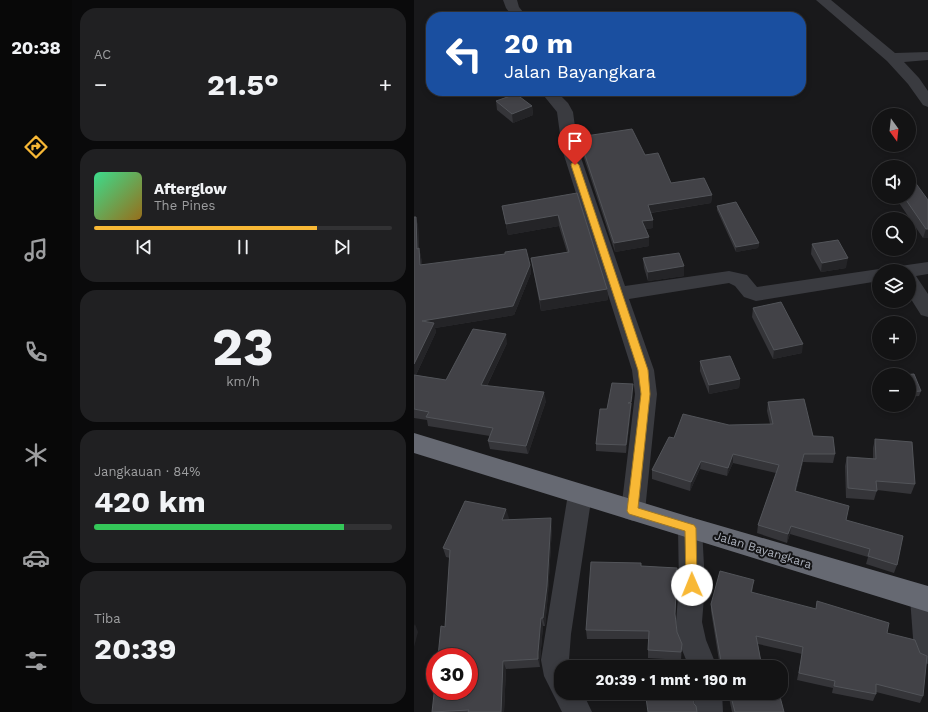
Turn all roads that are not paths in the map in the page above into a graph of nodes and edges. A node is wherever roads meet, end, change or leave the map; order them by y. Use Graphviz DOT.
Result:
graph roads {
  1 [pos="510,0"];
  2 [pos="824,0"];
  3 [pos="516,12"];
  4 [pos="928,56"];
  5 [pos="892,58"];
  6 [pos="553,96"];
  7 [pos="928,102"];
  8 [pos="928,268"];
  9 [pos="916,270"];
  10 [pos="872,276"];
  11 [pos="916,291"];
  12 [pos="617,294"];
  13 [pos="928,310"];
  14 [pos="414,443"];
  15 [pos="580,494"];
  16 [pos="633,511"];
  17 [pos="690,528"];
  18 [pos="926,598"];
  19 [pos="928,651"];
  20 [pos="555,660"];
  21 [pos="700,660"];
  22 [pos="571,700"];
  23 [pos="708,700"];
  24 [pos="578,712"];
  25 [pos="709,712"];
  1 -- 3 [label="street"];
  2 -- 5 [label="street"];
  4 -- 5 [label="street"];
  5 -- 7 [label="street"];
  6 -- 12 [label="street"];
  8 -- 9 [label="street"];
  10 -- 12 [label="street"];
  11 -- 13 [label="street"];
  12 -- 16 [label="street"];
  14 -- 15 [label="highway, Jalan Bayangkara"];
  15 -- 16 [label="highway, Jalan Bayangkara"];
  15 -- 20 [label="street"];
  16 -- 17 [label="highway, Jalan Bayangkara"];
  17 -- 18 [label="highway, Jalan Bayangkara"];
  17 -- 21 [label="street"];
  18 -- 19 [label="street"];
  22 -- 24 [label="street"];
  23 -- 25 [label="street"];
}
